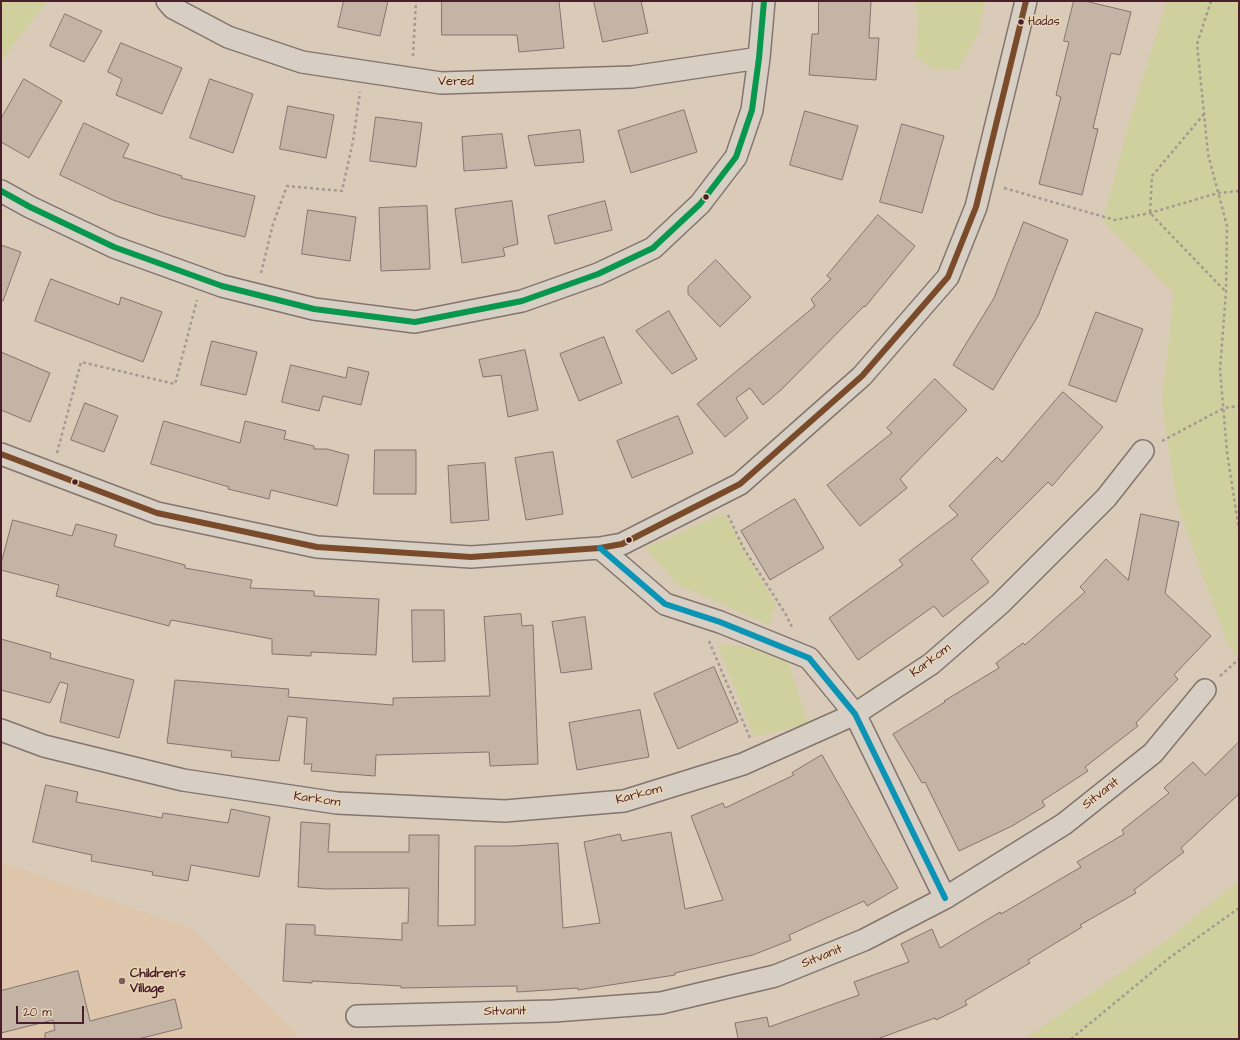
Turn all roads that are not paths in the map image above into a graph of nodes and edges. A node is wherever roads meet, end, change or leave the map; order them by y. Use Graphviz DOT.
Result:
graph roads {
  1 [pos="167,1"];
  2 [pos="764,1"];
  3 [pos="1026,1"];
  4 [pos="759,58"];
  5 [pos="1,191"];
  6 [pos="1143,451"];
  7 [pos="1,454"];
  8 [pos="600,548"];
  9 [pos="1205,690"];
  10 [pos="855,714"];
  11 [pos="1,730"];
  12 [pos="945,898"];
  13 [pos="357,1016"];
  1 -- 4 [label="street, Vered"];
  2 -- 4 [label="street"];
  3 -- 8 [label="street"];
  4 -- 5 [label="street"];
  6 -- 10 [label="street, Karkom"];
  7 -- 8 [label="street"];
  8 -- 10 [label="street"];
  9 -- 12 [label="street, Sitvanit"];
  10 -- 11 [label="street, Karkom"];
  10 -- 12 [label="street"];
  12 -- 13 [label="street, Sitvanit"];
}
